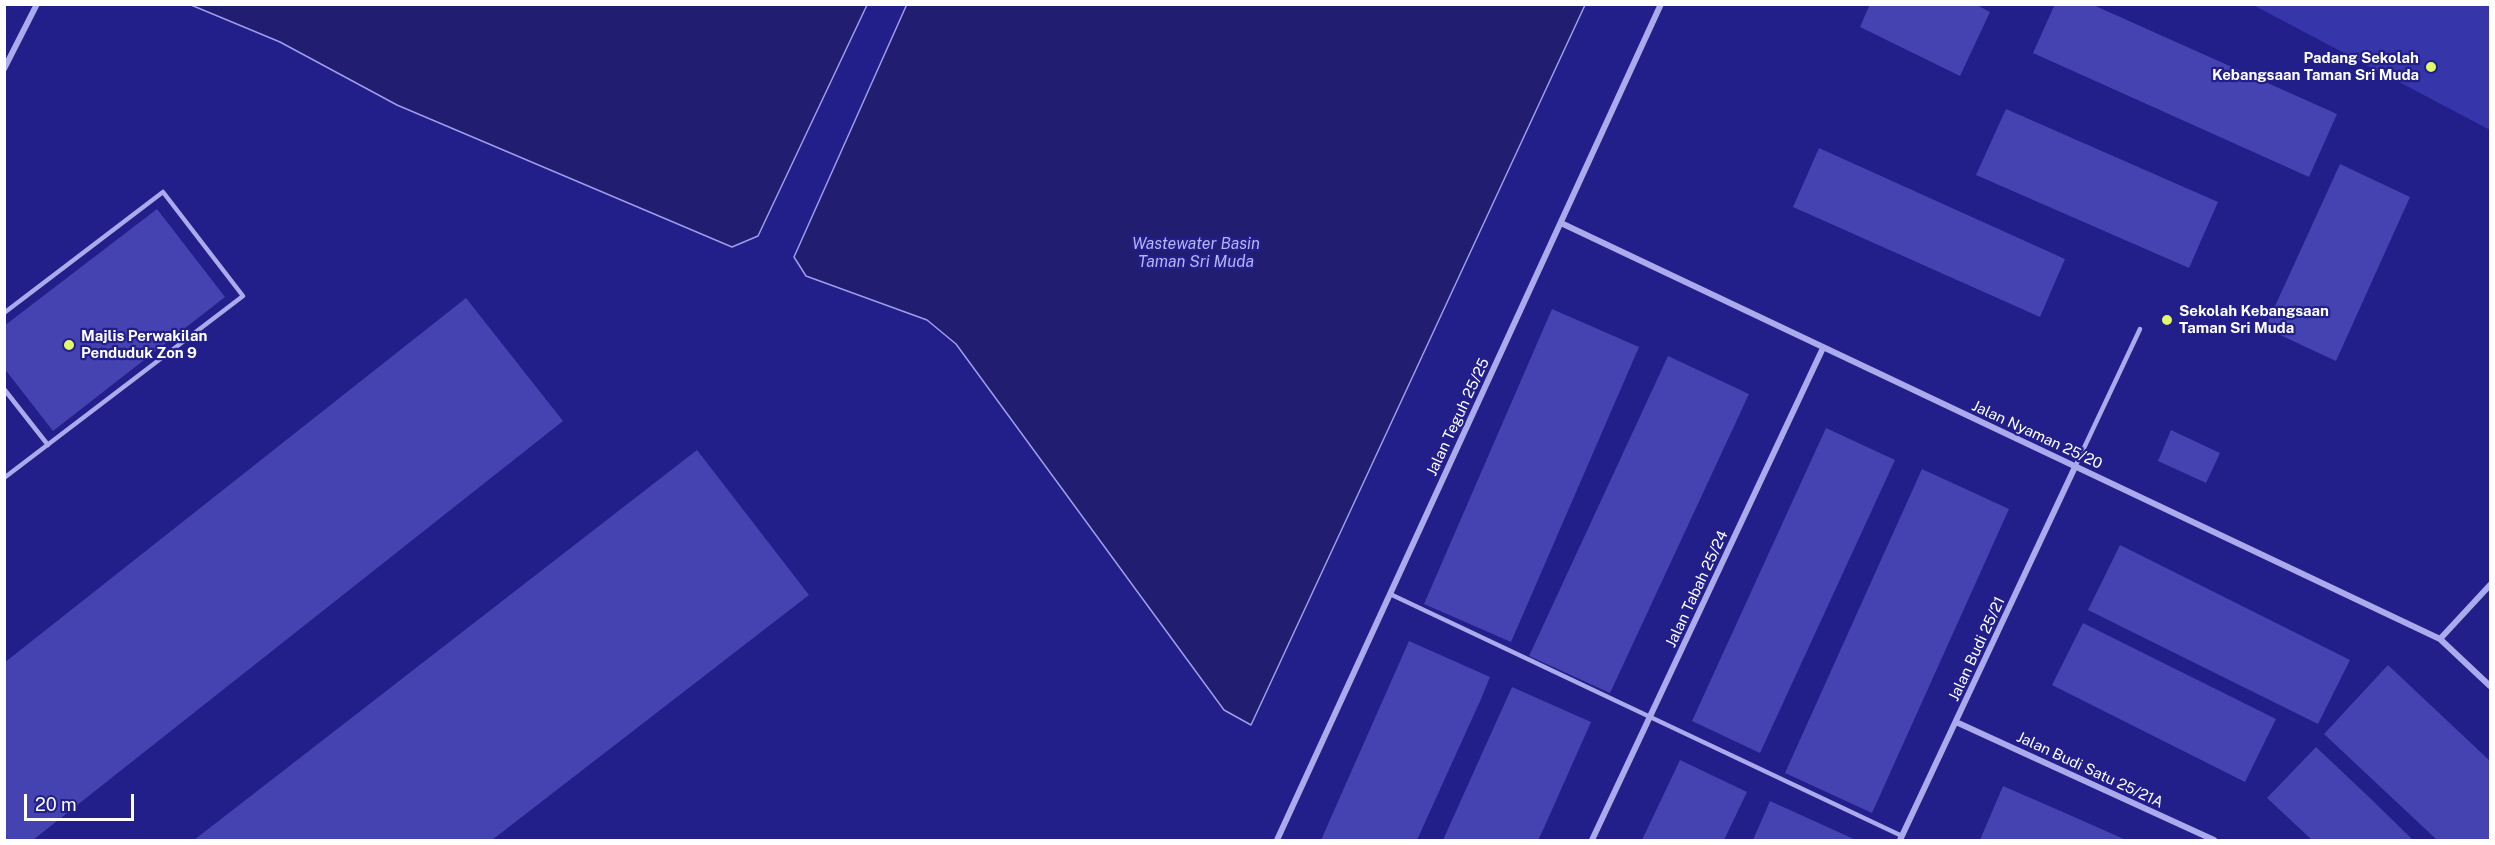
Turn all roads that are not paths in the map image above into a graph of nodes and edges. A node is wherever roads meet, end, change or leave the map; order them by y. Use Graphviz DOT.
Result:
graph roads {
  1 [pos="37,4"];
  2 [pos="1661,4"];
  3 [pos="5,65"];
  4 [pos="1561,223"];
  5 [pos="4,313"];
  6 [pos="2140,329"];
  7 [pos="1823,348"];
  8 [pos="4,389"];
  9 [pos="48,445"];
  10 [pos="2075,467"];
  11 [pos="4,478"];
  12 [pos="2490,585"];
  13 [pos="1390,594"];
  14 [pos="2440,639"];
  15 [pos="2490,686"];
  16 [pos="1650,717"];
  17 [pos="1956,722"];
  18 [pos="1901,838"];
  19 [pos="1277,840"];
  20 [pos="1592,840"];
  21 [pos="2214,840"];
  1 -- 3 [label="street"];
  2 -- 4 [label="street, Jalan Teguh 25/25"];
  4 -- 7 [label="street, Jalan Nyaman 25/20"];
  4 -- 13 [label="street, Jalan Teguh 25/25"];
  5 -- 9 [label="lane"];
  6 -- 10 [label="lane"];
  7 -- 10 [label="street, Jalan Nyaman 25/20"];
  7 -- 16 [label="street, Jalan Tabah 25/24"];
  8 -- 9 [label="lane"];
  9 -- 11 [label="lane"];
  10 -- 14 [label="street, Jalan Nyaman 25/20"];
  10 -- 17 [label="street, Jalan Budi 25/21"];
  12 -- 14 [label="street"];
  13 -- 16 [label="lane"];
  13 -- 19 [label="street, Jalan Teguh 25/25"];
  14 -- 15 [label="street, Jalan Nyaman 25/20"];
  16 -- 18 [label="lane"];
  16 -- 20 [label="street, Jalan Tabah 25/24"];
  17 -- 18 [label="street, Jalan Budi 25/21"];
  17 -- 21 [label="street, Jalan Budi Satu 25/21A"];
}
